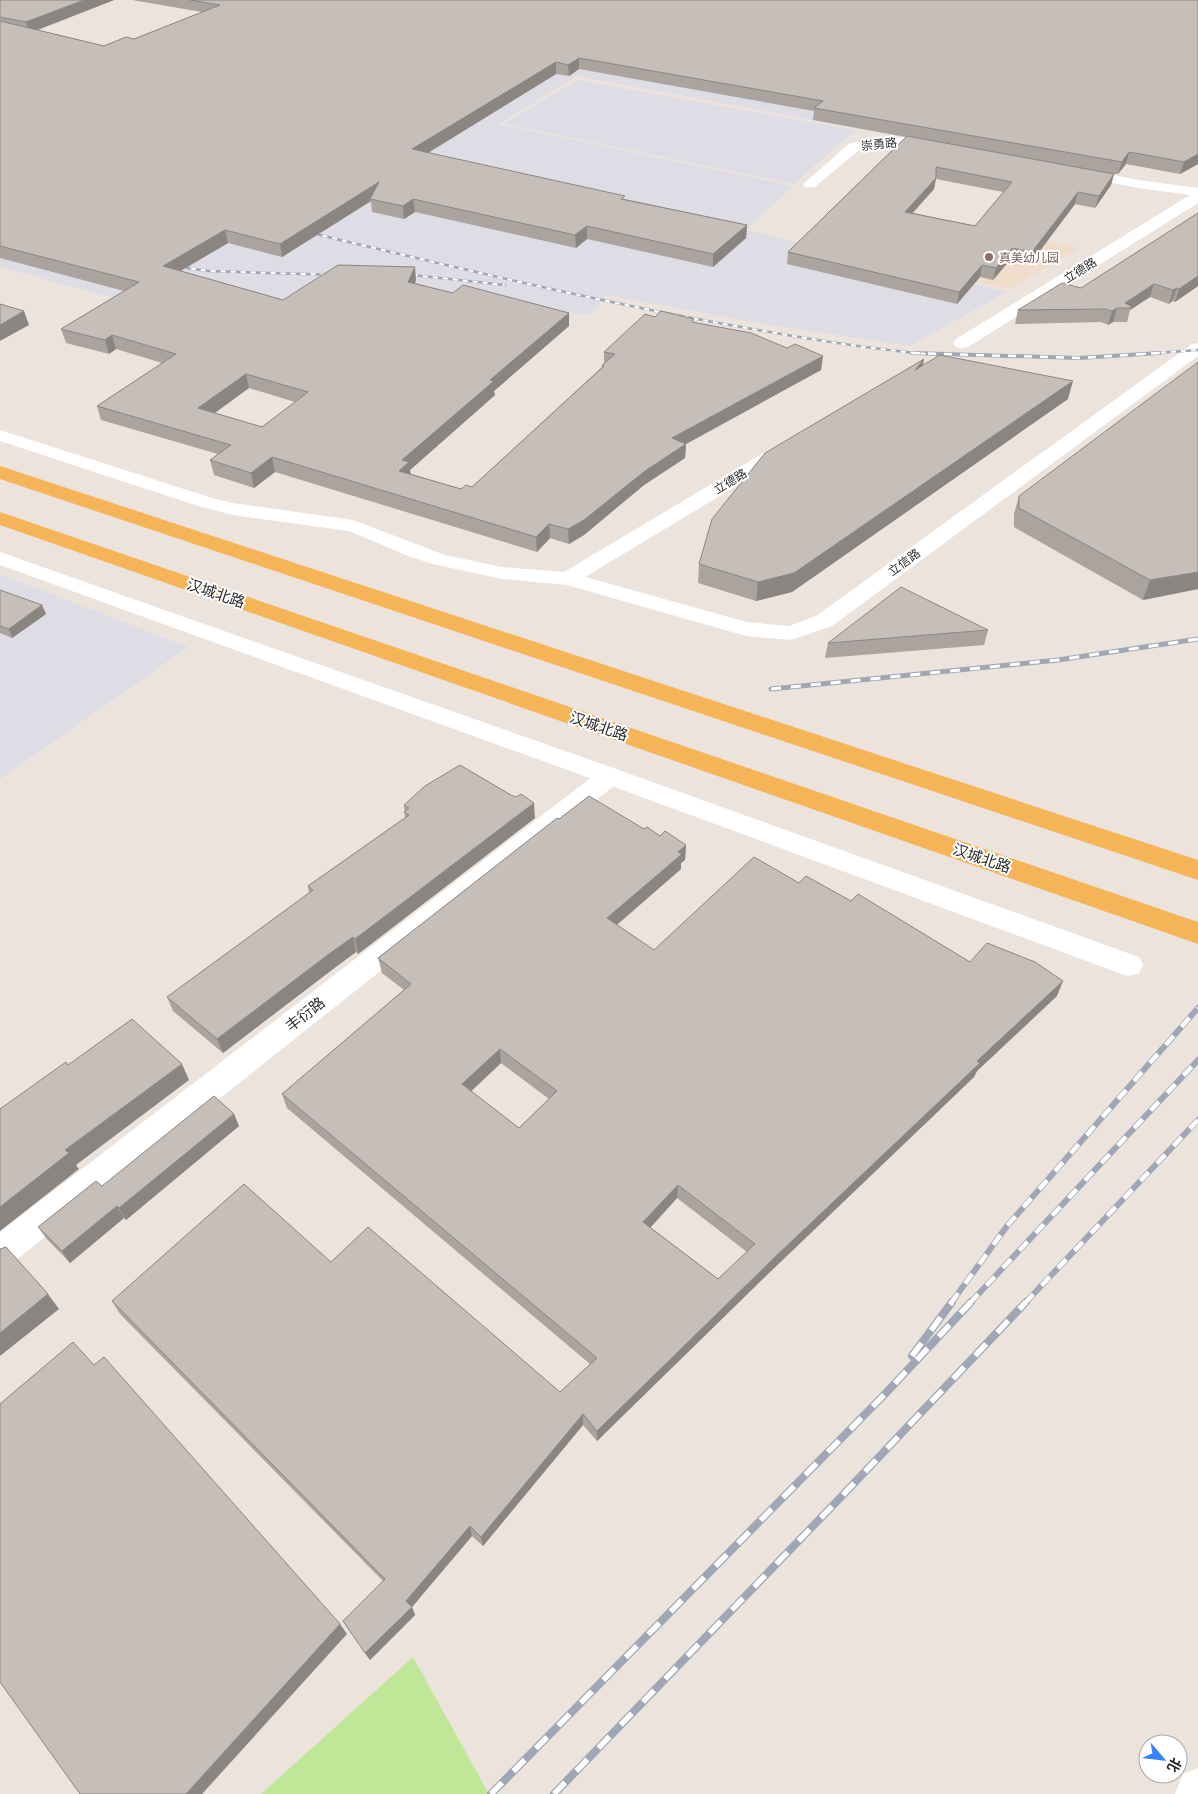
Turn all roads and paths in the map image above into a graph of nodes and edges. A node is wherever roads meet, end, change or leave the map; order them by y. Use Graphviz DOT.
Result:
graph roads {
  1 [pos="953,150"];
  2 [pos="1060,170"];
  3 [pos="810,184"];
  4 [pos="1198,192"];
  5 [pos="1198,197"];
  6 [pos="962,343"];
  7 [pos="1198,348"];
  8 [pos="0,435"];
  9 [pos="799,440"];
  10 [pos="0,472"];
  11 [pos="0,518"];
  12 [pos="0,558"];
  13 [pos="568,579"];
  14 [pos="610,776"];
  15 [pos="1198,870"];
  16 [pos="1198,933"];
  17 [pos="1129,965"];
  18 [pos="0,1252"];
  19 [pos="1198,1789"];
  20 [pos="1196,1794"];
  1 -- 3 [label="street, 崇勇路"];
  2 -- 4 [label="street"];
  5 -- 6 [label="street, 立德路"];
  7 -- 13 [label="street, 立信路"];
  8 -- 13 [label="street, 立信路"];
  9 -- 13 [label="street, 立德路"];
  10 -- 15 [label="main road"];
  11 -- 16 [label="main road, 汉城北路"];
  12 -- 14 [label="street"];
  14 -- 17 [label="street"];
  14 -- 18 [label="street, 丰衍路"];
  19 -- 20 [label="street"];
}
